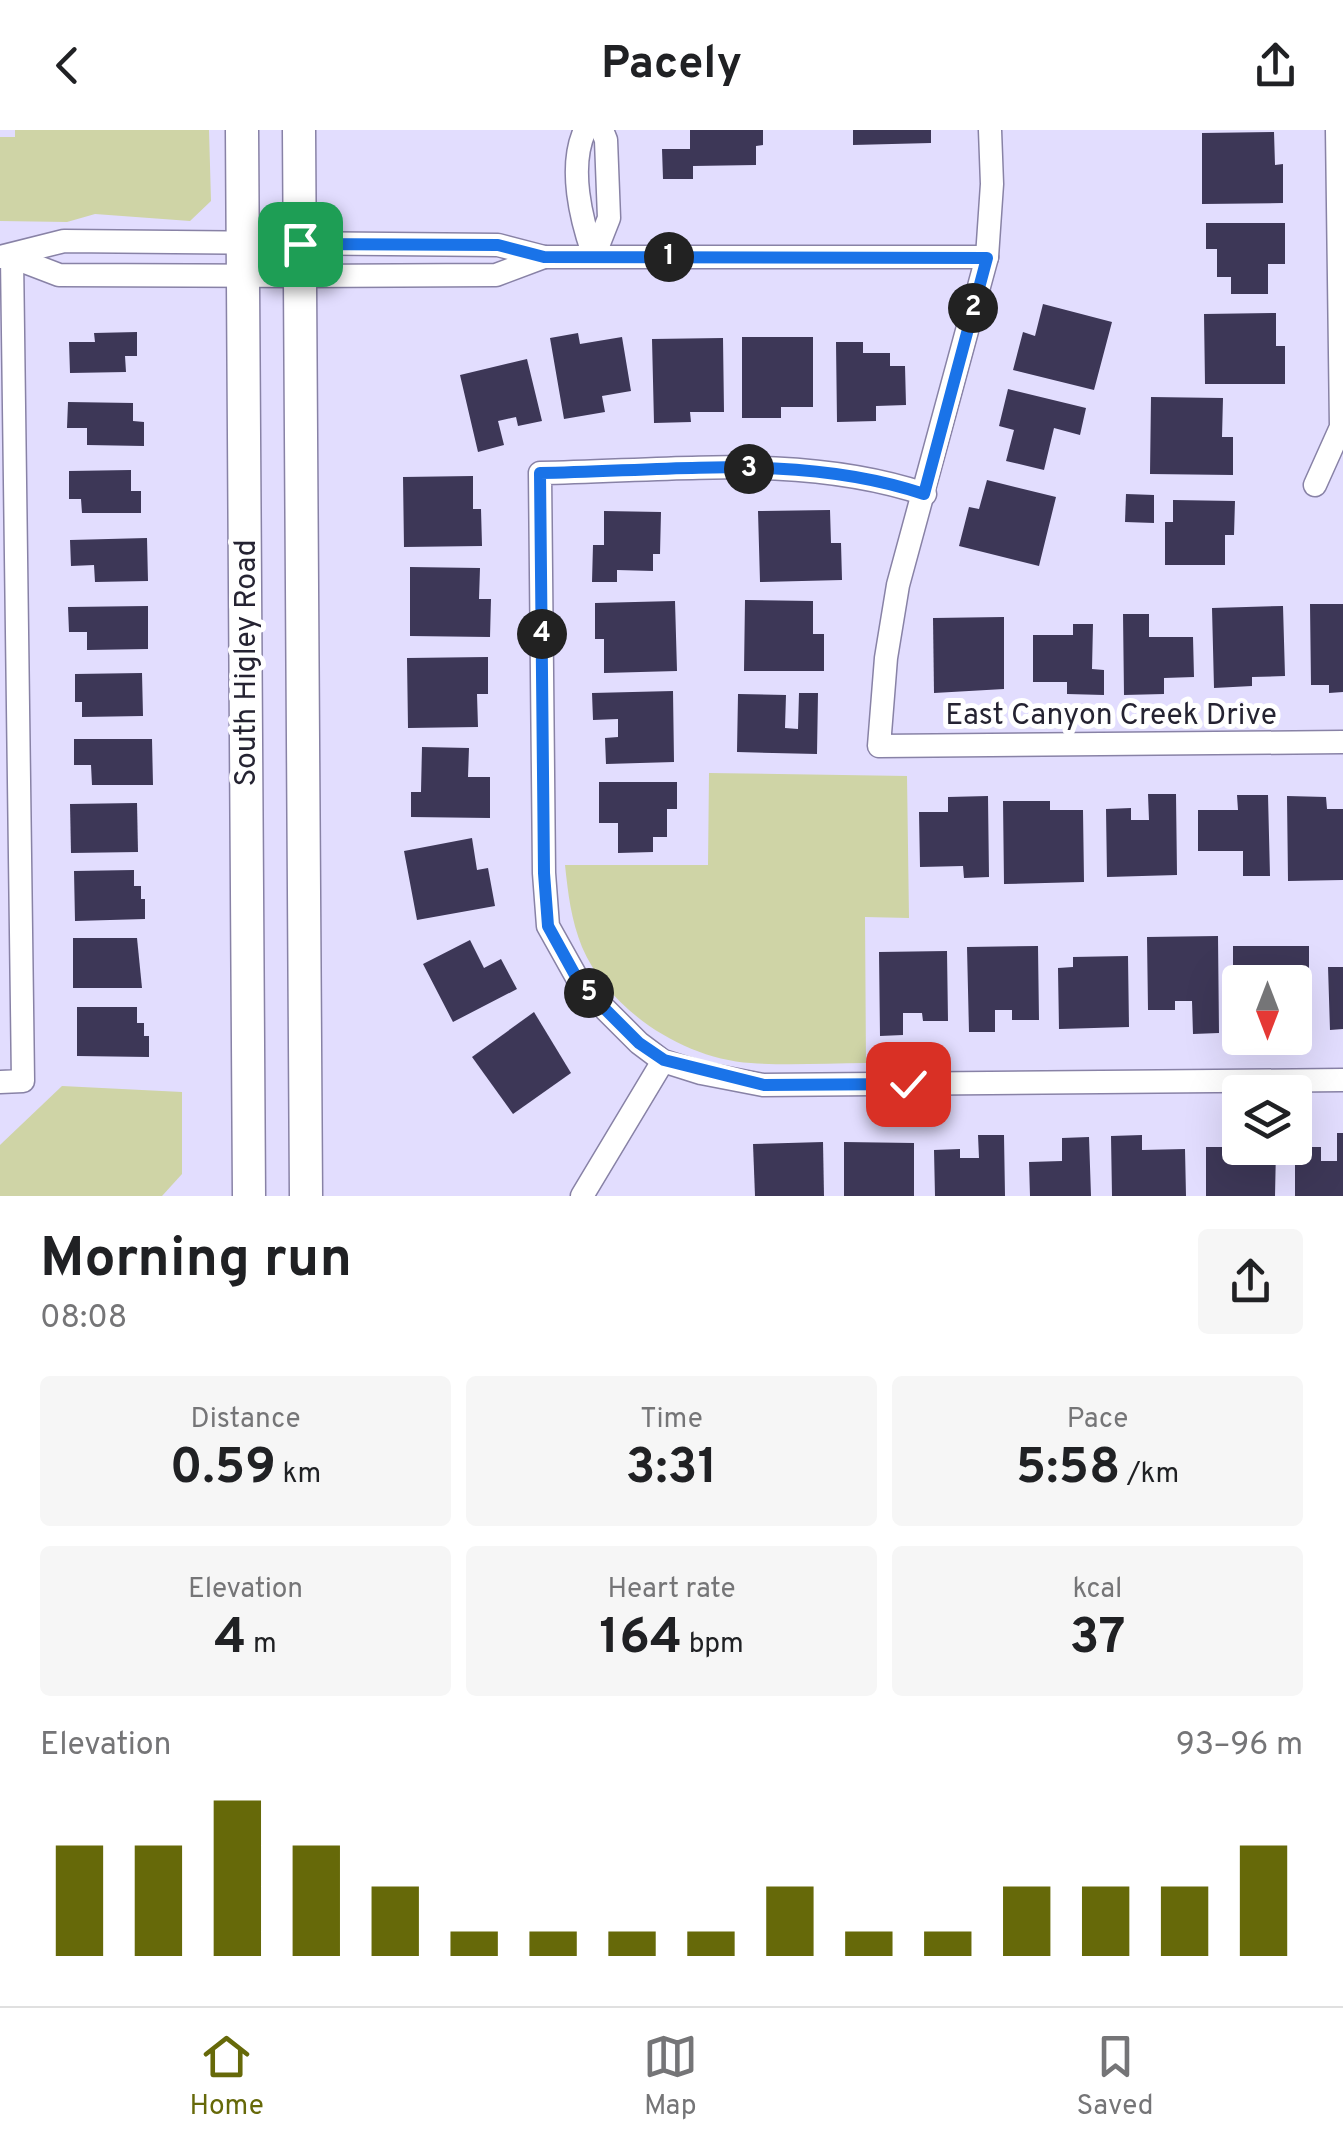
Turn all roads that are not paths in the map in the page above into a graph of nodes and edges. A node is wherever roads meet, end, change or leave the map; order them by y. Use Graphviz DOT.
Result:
graph roads {
  1 [pos="242,130"];
  2 [pos="299,130"];
  3 [pos="585,130"];
  4 [pos="602,130"];
  5 [pos="990,130"];
  6 [pos="1337,130"];
  7 [pos="594,256"];
  8 [pos="6,257"];
  9 [pos="544,257"];
  10 [pos="987,258"];
  11 [pos="242,260"];
  12 [pos="300,260"];
  13 [pos="1315,486"];
  14 [pos="924,494"];
  15 [pos="1343,742"];
  16 [pos="10,760"];
  17 [pos="664,1060"];
  18 [pos="1343,1080"];
  19 [pos="12,1081"];
  20 [pos="249,1196"];
  21 [pos="306,1196"];
  22 [pos="582,1196"];
  1 -- 11 [label="main road, South Higley Road"];
  2 -- 12 [label="main road, South Higley Road"];
  3 -- 7 [label="street"];
  4 -- 7 [label="street"];
  5 -- 10 [label="street"];
  6 -- 13 [label="street"];
  7 -- 9 [label="street"];
  7 -- 10 [label="street"];
  8 -- 11 [label="street"];
  8 -- 11 [label="street"];
  8 -- 16 [label="street"];
  9 -- 12 [label="street"];
  9 -- 12 [label="street"];
  10 -- 14 [label="street"];
  11 -- 12 [label="street"];
  11 -- 12 [label="street"];
  11 -- 20 [label="main road, South Higley Road"];
  12 -- 21 [label="main road, South Higley Road"];
  14 -- 15 [label="street, East Canyon Creek Drive"];
  14 -- 17 [label="street"];
  16 -- 19 [label="street"];
  17 -- 18 [label="street"];
  17 -- 22 [label="street"];
}
